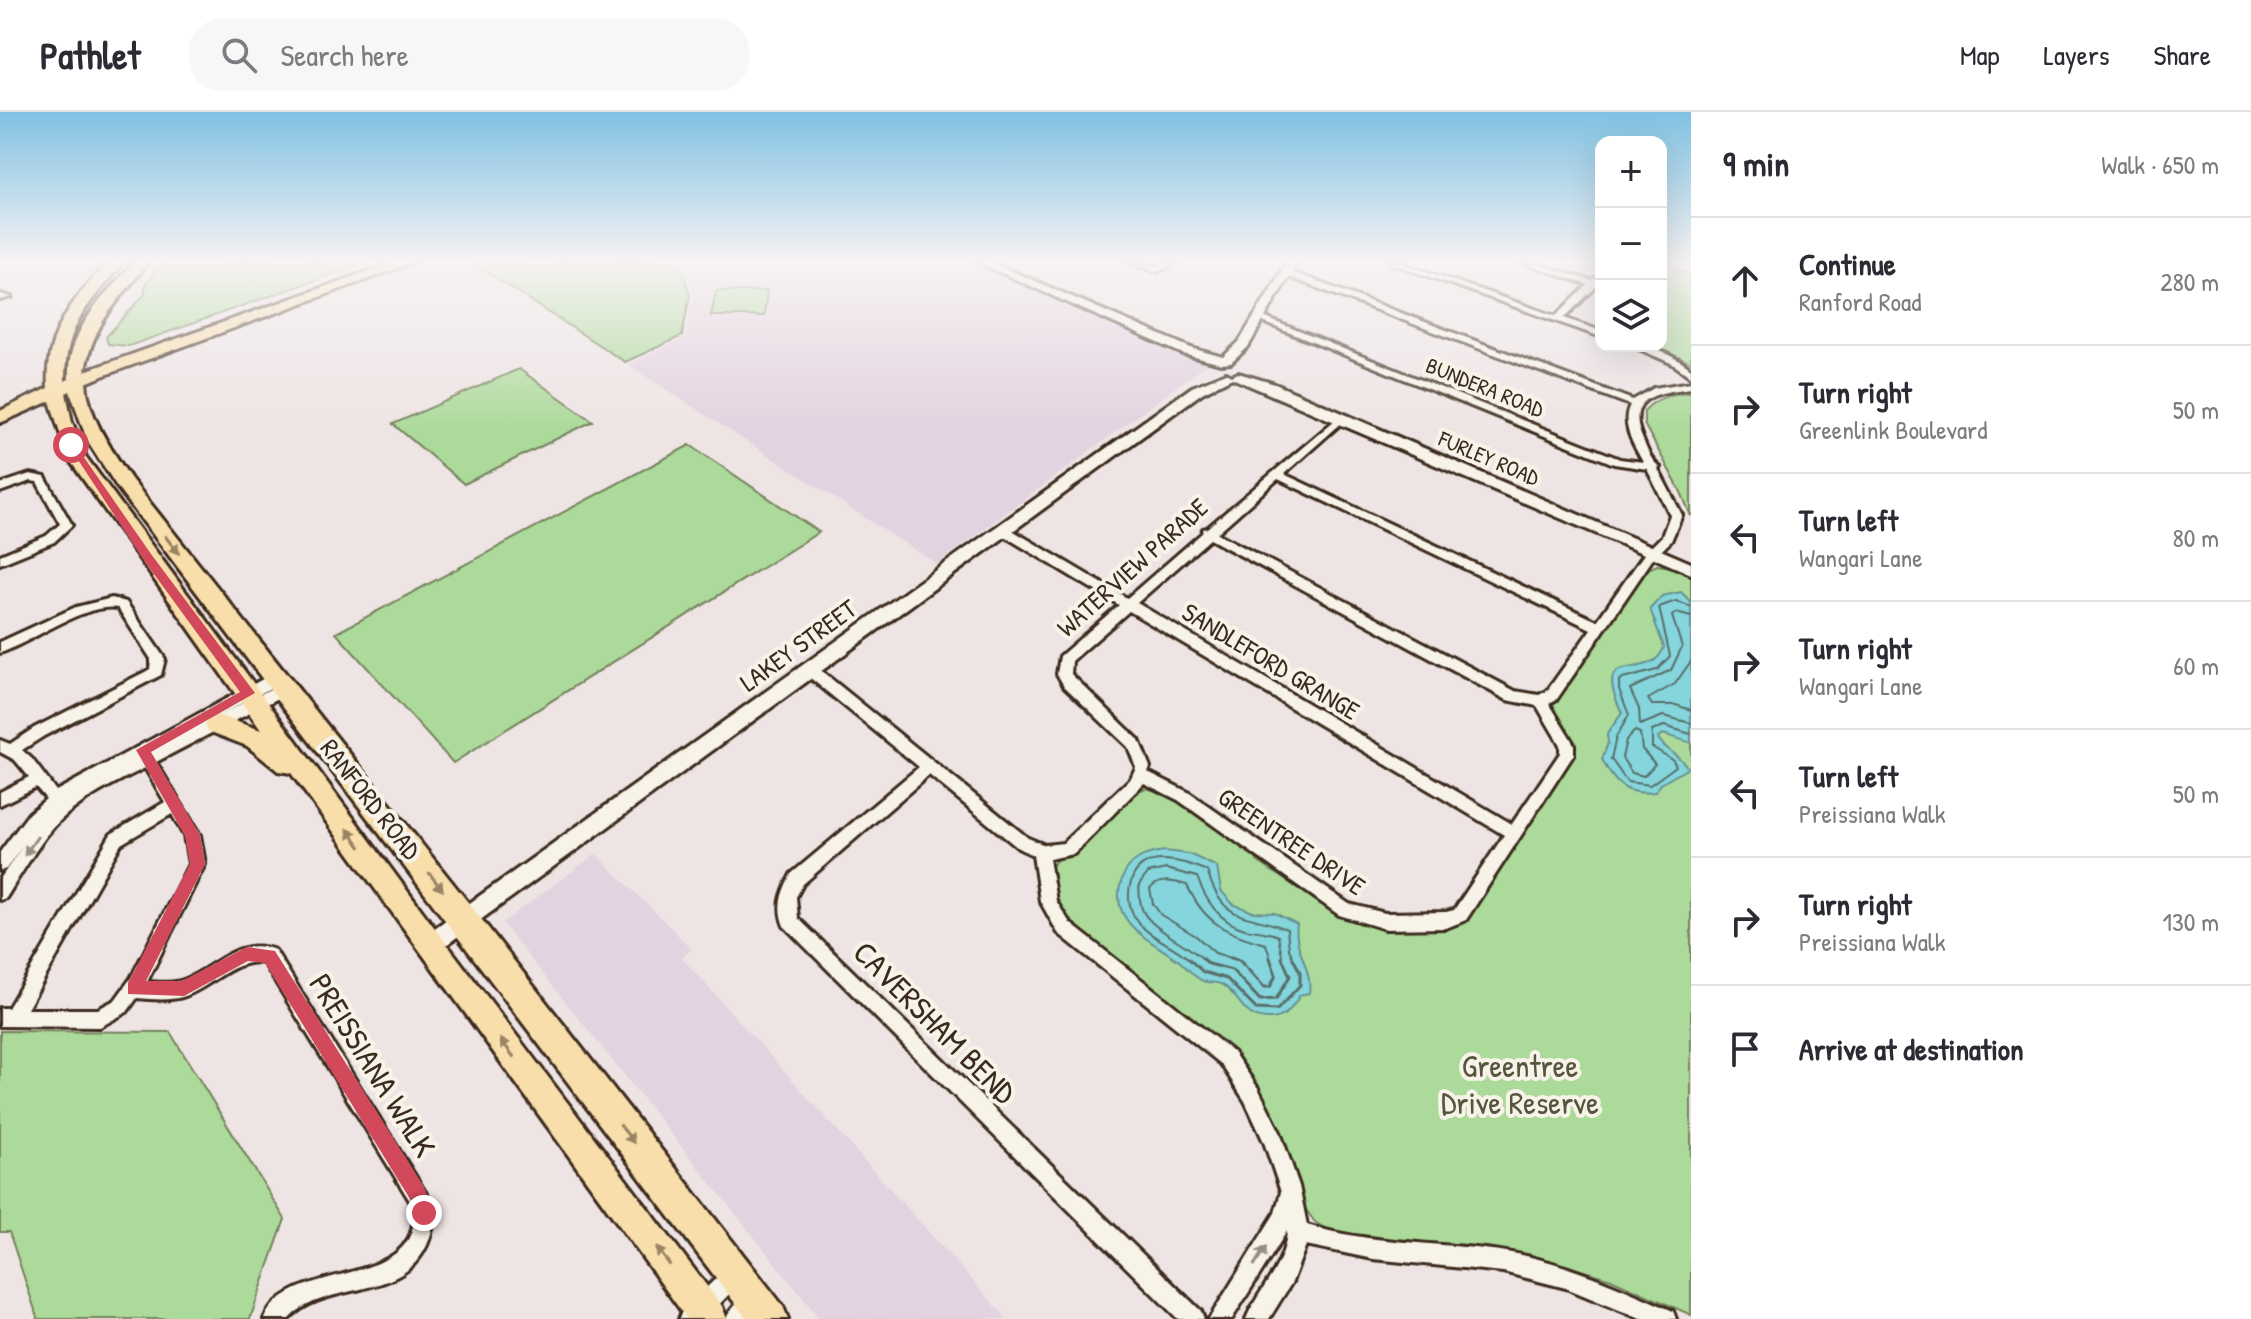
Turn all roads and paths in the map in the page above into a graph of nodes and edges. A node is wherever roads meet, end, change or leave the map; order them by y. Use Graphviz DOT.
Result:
graph roads {
  1 [pos="70,318"];
  2 [pos="95,318"];
  3 [pos="219,318"];
  4 [pos="246,318"];
  5 [pos="1113,318"];
  6 [pos="1258,318"];
  7 [pos="1419,318"];
  8 [pos="1558,319"];
  9 [pos="86,332"];
  10 [pos="1595,332"];
  11 [pos="1652,352"];
  12 [pos="117,354"];
  13 [pos="1227,368"];
  14 [pos="1691,374"];
  15 [pos="78,383"];
  16 [pos="58,384"];
  17 [pos="1691,385"];
  18 [pos="1633,403"];
  19 [pos="2,413"];
  20 [pos="1341,418"];
  21 [pos="62,423"];
  22 [pos="1654,467"];
  23 [pos="1276,474"];
  24 [pos="124,483"];
  25 [pos="0,488"];
  26 [pos="1003,530"];
  27 [pos="129,531"];
  28 [pos="1207,532"];
  29 [pos="1652,552"];
  30 [pos="0,560"];
  31 [pos="1691,569"];
  32 [pos="1127,603"];
  33 [pos="1599,627"];
  34 [pos="0,648"];
  35 [pos="809,669"];
  36 [pos="281,683"];
  37 [pos="252,698"];
  38 [pos="1541,701"];
  39 [pos="217,724"];
  40 [pos="6,748"];
  41 [pos="145,754"];
  42 [pos="929,767"];
  43 [pos="307,774"];
  44 [pos="1141,775"];
  45 [pos="38,779"];
  46 [pos="0,799"];
  47 [pos="59,804"];
  48 [pos="175,804"];
  49 [pos="1515,834"];
  50 [pos="1041,851"];
  51 [pos="0,864"];
  52 [pos="0,893"];
  53 [pos="465,920"];
  54 [pos="430,944"];
  55 [pos="134,989"];
  56 [pos="6,1017"];
  57 [pos="1290,1189"];
  58 [pos="1297,1232"];
  59 [pos="736,1273"];
  60 [pos="755,1313"];
  61 [pos="278,1314"];
  62 [pos="700,1315"];
  63 [pos="1193,1319"];
  64 [pos="1220,1319"];
  65 [pos="1257,1319"];
  66 [pos="1665,1319"];
  1 -- 16 [label="main road, RANFORD ROAD"];
  2 -- 9 [label="main road"];
  3 -- 12 [label="main road"];
  4 -- 15 [label="main road"];
  5 -- 13 [label="street, FURLEY ROAD"];
  6 -- 13 [label="street"];
  6 -- 22 [label="street, BUNDERA ROAD"];
  7 -- 18 [label="street"];
  8 -- 10 [label="street"];
  9 -- 12 [label="main road"];
  9 -- 15 [label="main road"];
  11 -- 14 [label="street"];
  12 -- 15 [label="main road"];
  13 -- 20 [label="street, FURLEY ROAD"];
  13 -- 26 [label="street, LAKEY STREET"];
  15 -- 16 [label="main road"];
  15 -- 24 [label="main road, RANFORD ROAD"];
  16 -- 19 [label="main road"];
  16 -- 21 [label="main road, RANFORD ROAD"];
  17 -- 18 [label="street"];
  18 -- 22 [label="street"];
  19 -- 21 [label="main road"];
  20 -- 23 [label="street, WATERVIEW PARADE"];
  20 -- 29 [label="street, FURLEY ROAD"];
  21 -- 27 [label="main road, RANFORD ROAD"];
  22 -- 29 [label="street"];
  23 -- 28 [label="street, WATERVIEW PARADE"];
  23 -- 33 [label="street"];
  24 -- 27 [label="main road"];
  24 -- 36 [label="main road, RANFORD ROAD, one-way"];
  25 -- 30 [label="street"];
  26 -- 32 [label="street, SANDLEFORD GRANGE"];
  26 -- 35 [label="street, LAKEY STREET"];
  27 -- 37 [label="main road, RANFORD ROAD"];
  28 -- 32 [label="street, WATERVIEW PARADE"];
  28 -- 38 [label="street"];
  29 -- 31 [label="street, FURLEY ROAD"];
  29 -- 33 [label="street"];
  32 -- 44 [label="street, WATERVIEW PARADE"];
  32 -- 49 [label="street, SANDLEFORD GRANGE"];
  33 -- 38 [label="street"];
  34 -- 40 [label="street"];
  35 -- 42 [label="street"];
  35 -- 53 [label="street, LAKEY STREET"];
  36 -- 37 [label="street"];
  36 -- 53 [label="main road, RANFORD ROAD, one-way"];
  37 -- 39 [label="street"];
  37 -- 41 [label="street"];
  37 -- 43 [label="main road, RANFORD ROAD"];
  38 -- 49 [label="street, GREENTREE DRIVE"];
  39 -- 41 [label="street"];
  39 -- 43 [label="main road"];
  40 -- 45 [label="street"];
  41 -- 47 [label="street"];
  41 -- 48 [label="street"];
  42 -- 50 [label="street"];
  42 -- 63 [label="street, CAVERSHAM BEND"];
  54 -- 43 [label="main road, RANFORD ROAD, one-way"];
  44 -- 49 [label="street, GREENTREE DRIVE"];
  44 -- 50 [label="street"];
  45 -- 46 [label="street"];
  45 -- 47 [label="street"];
  47 -- 51 [label="street"];
  47 -- 52 [label="street, one-way"];
  48 -- 55 [label="street"];
  48 -- 56 [label="street"];
  50 -- 57 [label="street"];
  53 -- 54 [label="street, LAKEY STREET"];
  53 -- 59 [label="main road, RANFORD ROAD, one-way"];
  62 -- 54 [label="main road, RANFORD ROAD, one-way"];
  55 -- 56 [label="street"];
  55 -- 61 [label="street, PREISSIANA WALK"];
  57 -- 58 [label="street"];
  64 -- 57 [label="street, one-way"];
  58 -- 65 [label="street"];
  58 -- 66 [label="street"];
  59 -- 60 [label="main road, RANFORD ROAD"];
  59 -- 62 [label="street"];
}
